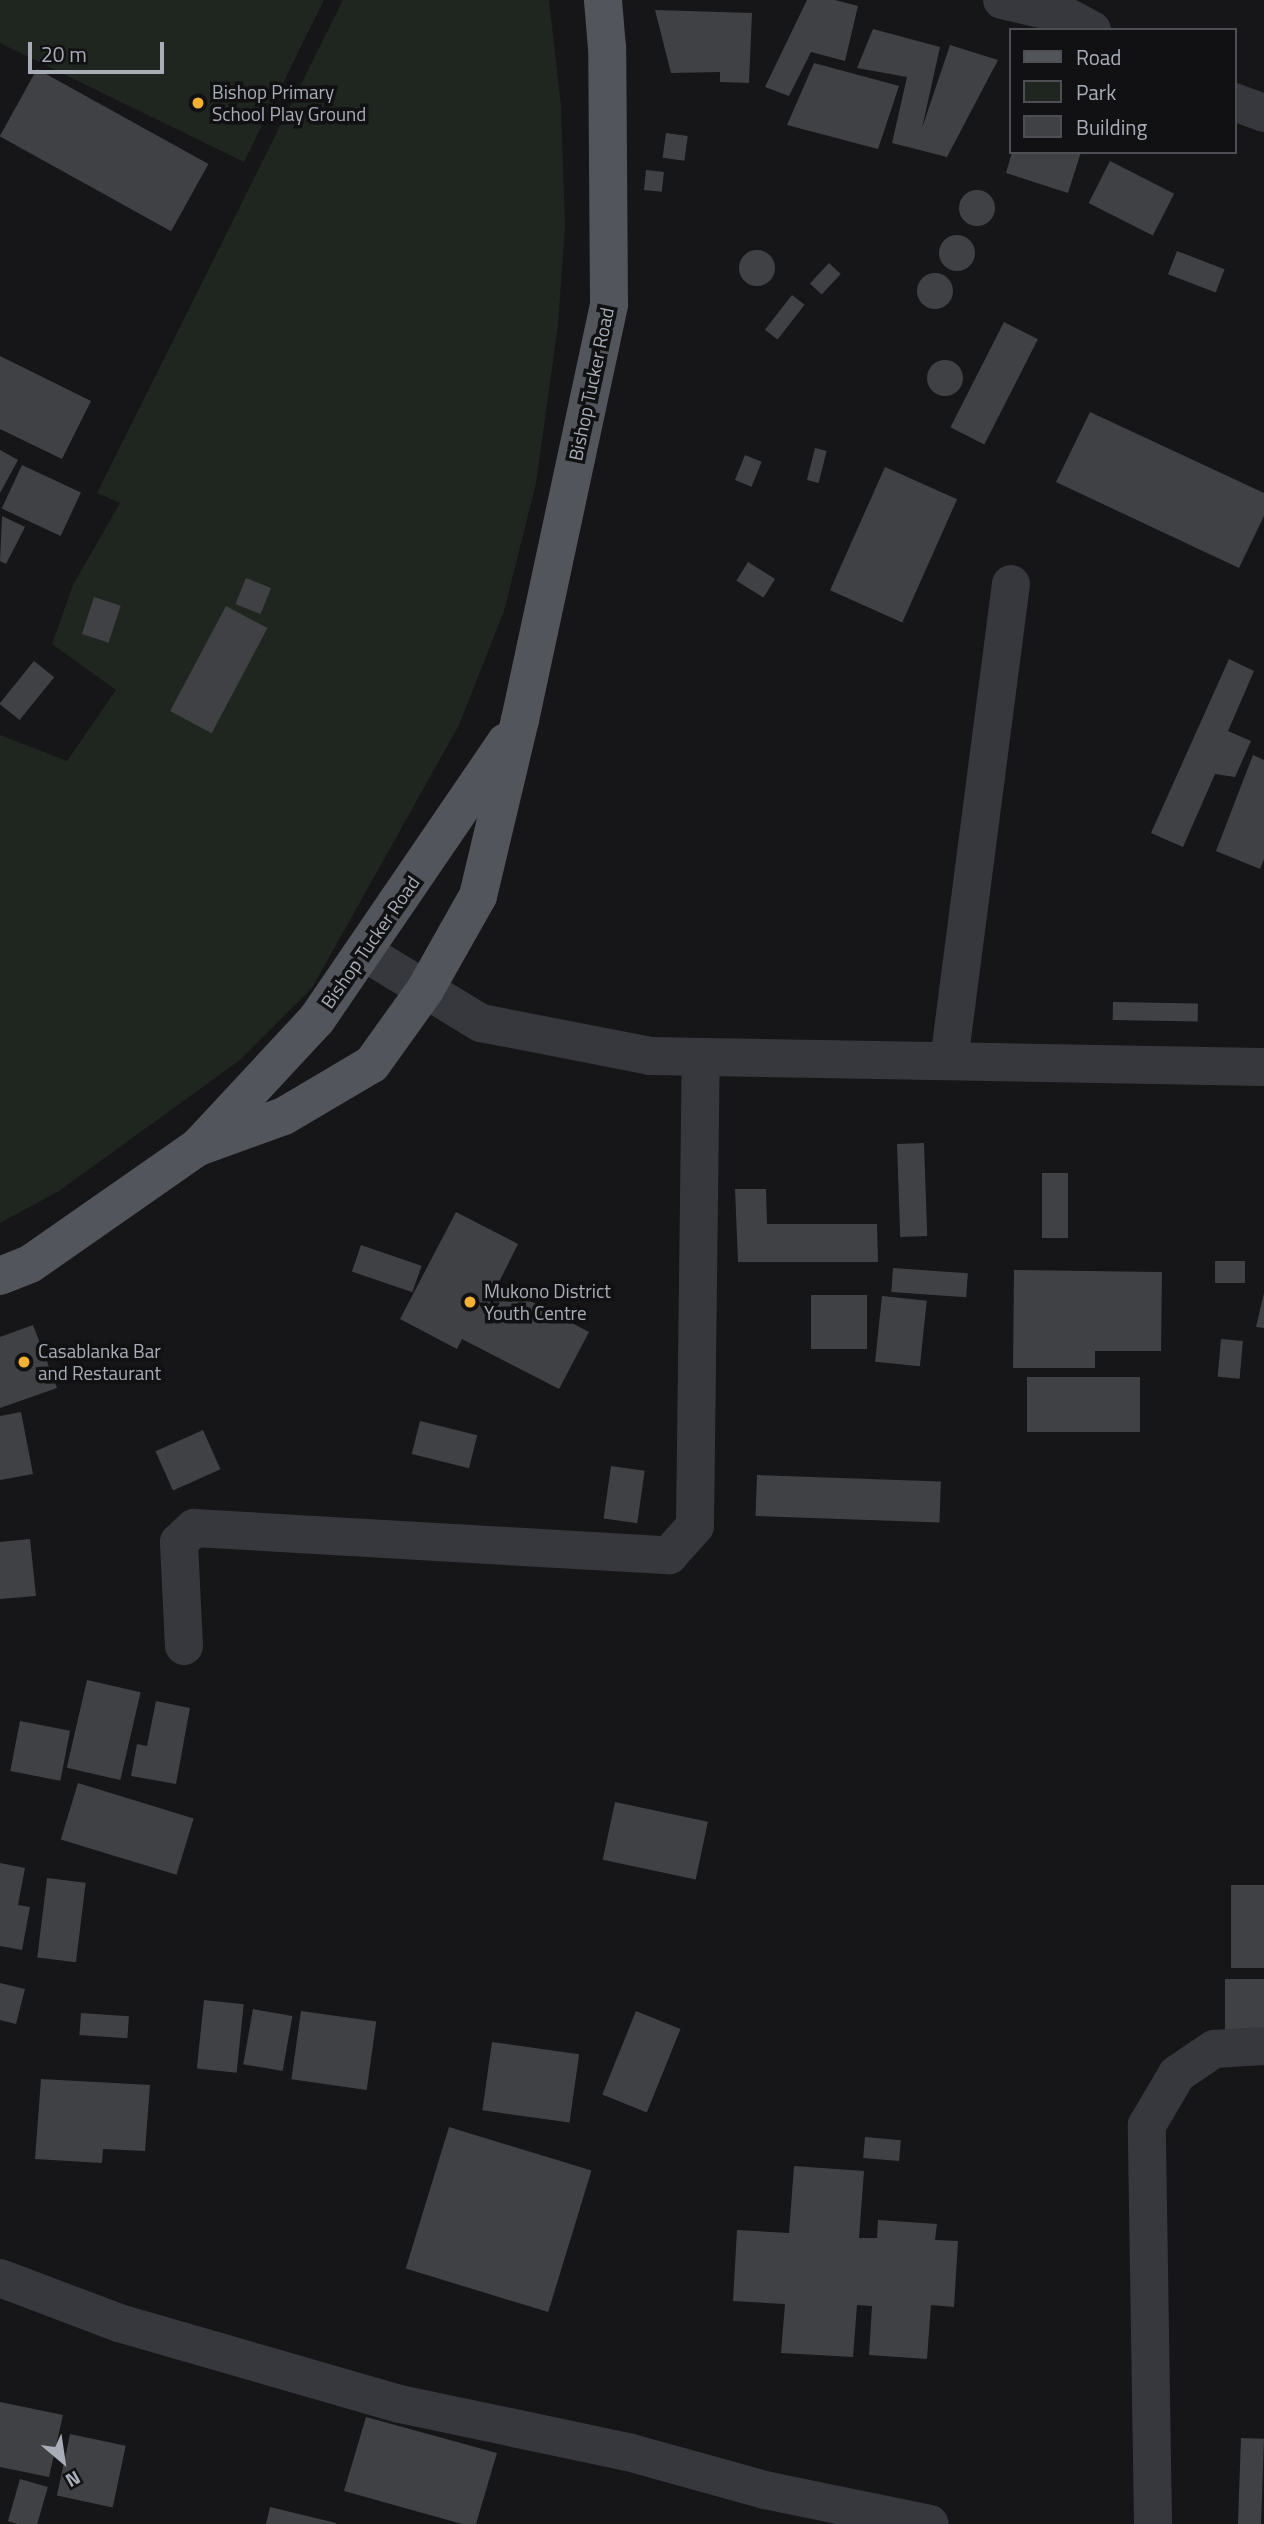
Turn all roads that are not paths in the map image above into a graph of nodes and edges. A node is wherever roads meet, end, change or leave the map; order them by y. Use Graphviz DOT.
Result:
graph roads {
  1 [pos="604,0"];
  2 [pos="1002,0"];
  3 [pos="1088,28"];
  4 [pos="1236,103"];
  5 [pos="1264,113"];
  6 [pos="1011,584"];
  7 [pos="520,720"];
  8 [pos="364,952"];
  9 [pos="425,990"];
  10 [pos="701,1057"];
  11 [pos="949,1061"];
  12 [pos="1264,1067"];
  13 [pos="198,1147"];
  14 [pos="0,1276"];
  15 [pos="184,1646"];
  16 [pos="1264,2046"];
  17 [pos="0,2278"];
  18 [pos="930,2524"];
  19 [pos="1153,2524"];
  1 -- 7 [label="main road, Bishop Tucker Road"];
  2 -- 3 [label="street"];
  4 -- 5 [label="street"];
  6 -- 11 [label="street"];
  7 -- 8 [label="main road, Bishop Tucker Road"];
  7 -- 9 [label="main road, Bishop Tucker Road"];
  8 -- 9 [label="street"];
  8 -- 13 [label="main road, Bishop Tucker Road"];
  9 -- 10 [label="street"];
  9 -- 13 [label="main road, Bishop Tucker Road"];
  10 -- 11 [label="street"];
  10 -- 15 [label="street"];
  11 -- 12 [label="street"];
  13 -- 14 [label="main road, Bishop Tucker Road"];
  16 -- 19 [label="street"];
  17 -- 18 [label="street"];
}
